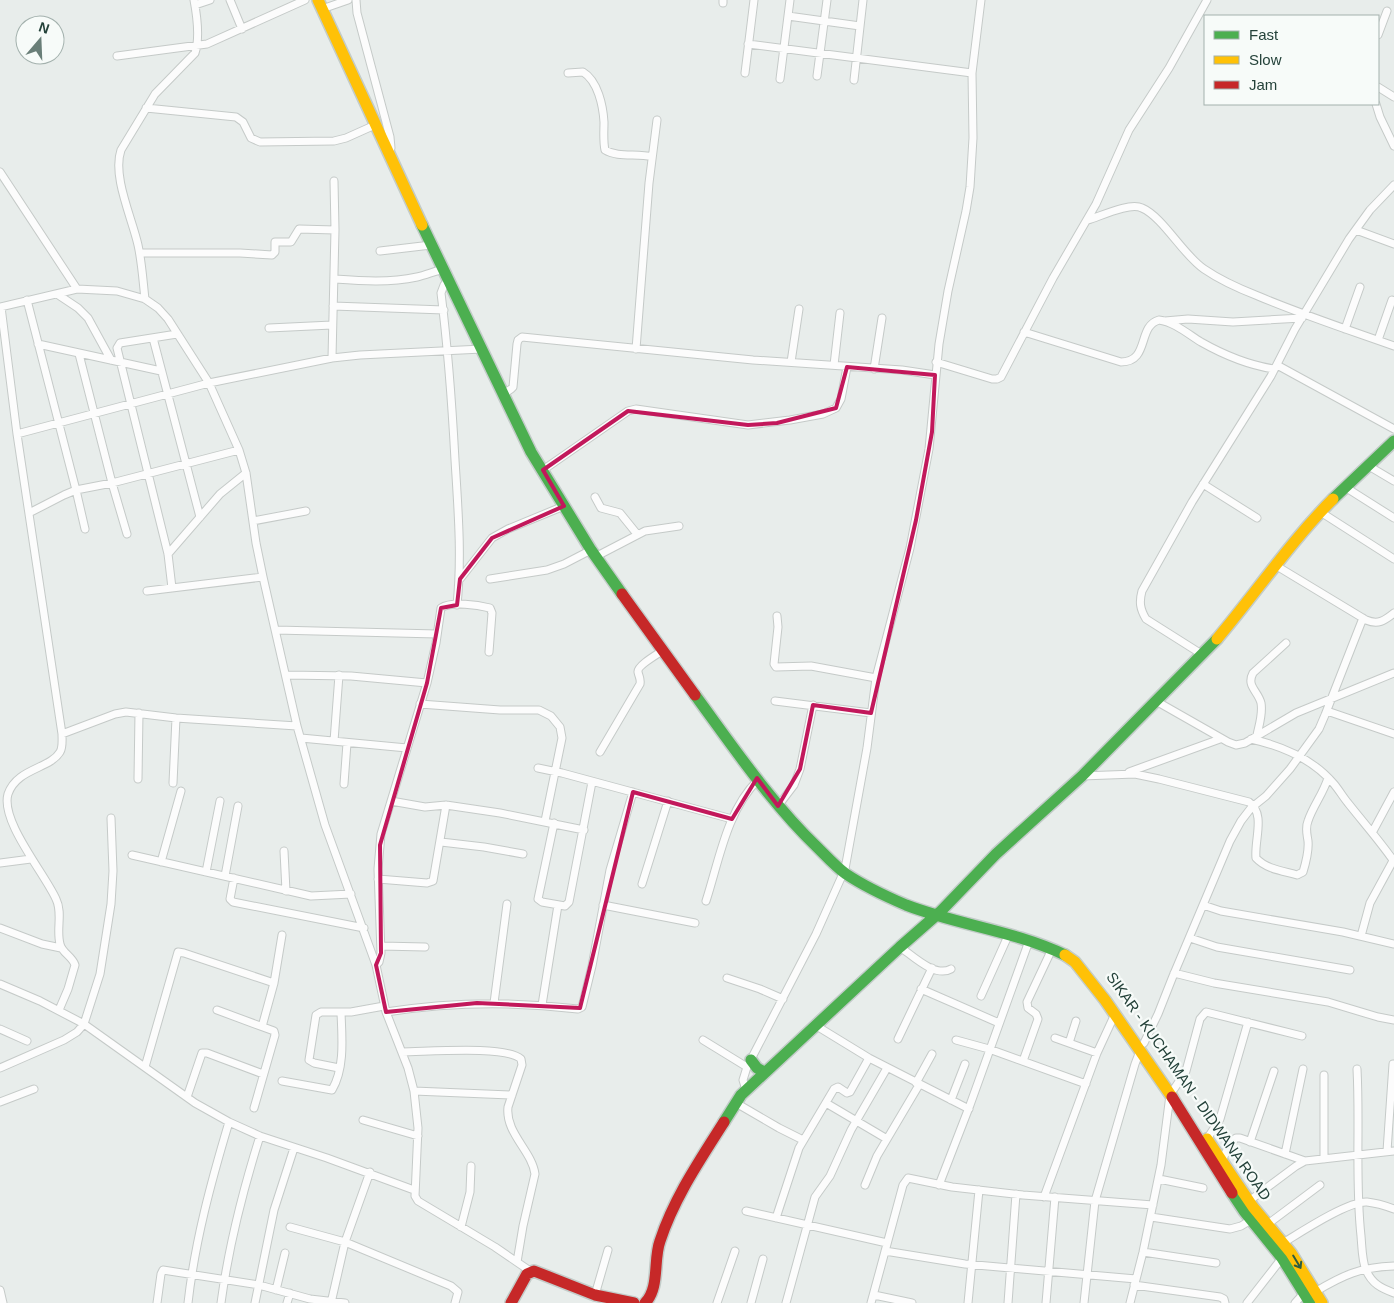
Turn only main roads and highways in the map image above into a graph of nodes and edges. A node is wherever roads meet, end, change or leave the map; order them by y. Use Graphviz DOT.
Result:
graph roads {
  1 [pos="320,4"];
  2 [pos="1394,441"];
  3 [pos="938,913"];
  4 [pos="1142,1047"];
  5 [pos="749,1064"];
  6 [pos="764,1072"];
  7 [pos="1172,1091"];
  8 [pos="1309,1296"];
  9 [pos="647,1302"];
  10 [pos="511,1303"];
  11 [pos="634,1303"];
  12 [pos="1322,1303"];
  1 -- 3 [label="main road"];
  2 -- 3 [label="main road"];
  3 -- 4 [label="main road, SIKAR - KUCHAMAN - DIDWANA ROAD"];
  3 -- 4 [label="main road, SIKAR - KUCHAMAN - DIDWANA ROAD"];
  3 -- 6 [label="main road"];
  4 -- 7 [label="main road, SIKAR - KUCHAMAN - DIDWANA ROAD"];
  5 -- 6 [label="main road"];
  6 -- 9 [label="main road"];
  7 -- 8 [label="main road, SIKAR - KUCHAMAN - DIDWANA ROAD"];
  7 -- 8 [label="main road, SIKAR - KUCHAMAN - DIDWANA ROAD, one-way"];
  8 -- 12 [label="main road, SIKAR - KUCHAMAN - DIDWANA ROAD"];
  10 -- 11 [label="main road"];
}
